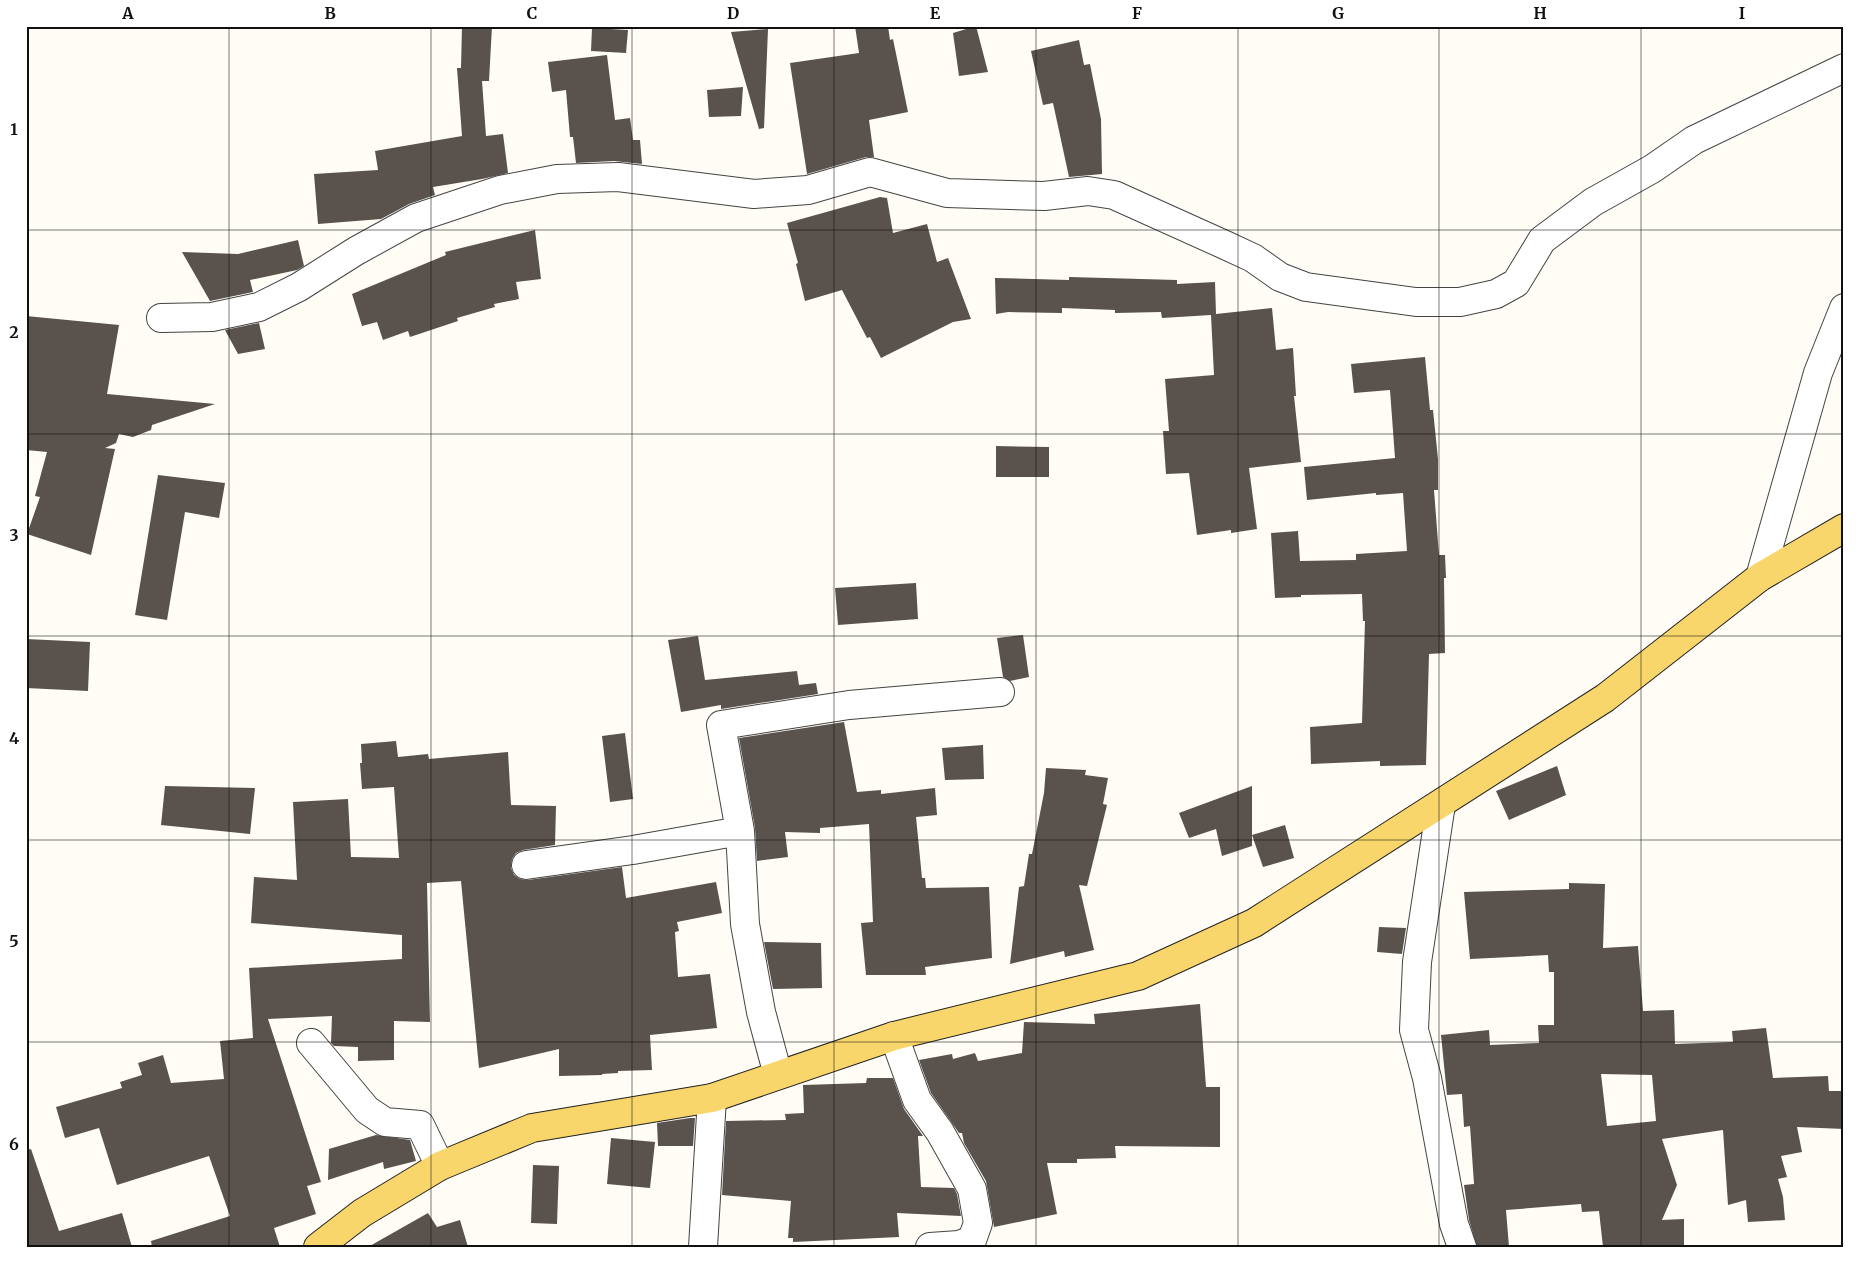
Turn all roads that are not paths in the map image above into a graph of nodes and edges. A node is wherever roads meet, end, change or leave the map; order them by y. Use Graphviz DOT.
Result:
graph roads {
  1 [pos="1844,68"];
  2 [pos="1844,308"];
  3 [pos="161,318"];
  4 [pos="1844,528"];
  5 [pos="1831,543"];
  6 [pos="1760,577"];
  7 [pos="1000,692"];
  8 [pos="1441,804"];
  9 [pos="740,831"];
  10 [pos="526,864"];
  11 [pos="894,1036"];
  12 [pos="311,1043"];
  13 [pos="778,1075"];
  14 [pos="712,1098"];
  15 [pos="440,1166"];
  16 [pos="318,1247"];
  17 [pos="703,1247"];
  18 [pos="930,1247"];
  19 [pos="1462,1247"];
  1 -- 3 [label="street"];
  2 -- 6 [label="street"];
  4 -- 5 [label="main road"];
  5 -- 6 [label="main road"];
  6 -- 8 [label="main road"];
  7 -- 9 [label="street"];
  8 -- 11 [label="main road"];
  8 -- 19 [label="street"];
  9 -- 10 [label="street"];
  9 -- 13 [label="street"];
  11 -- 13 [label="main road"];
  11 -- 18 [label="street"];
  12 -- 15 [label="street"];
  13 -- 14 [label="main road"];
  14 -- 15 [label="main road"];
  14 -- 17 [label="street"];
  15 -- 16 [label="main road"];
}
